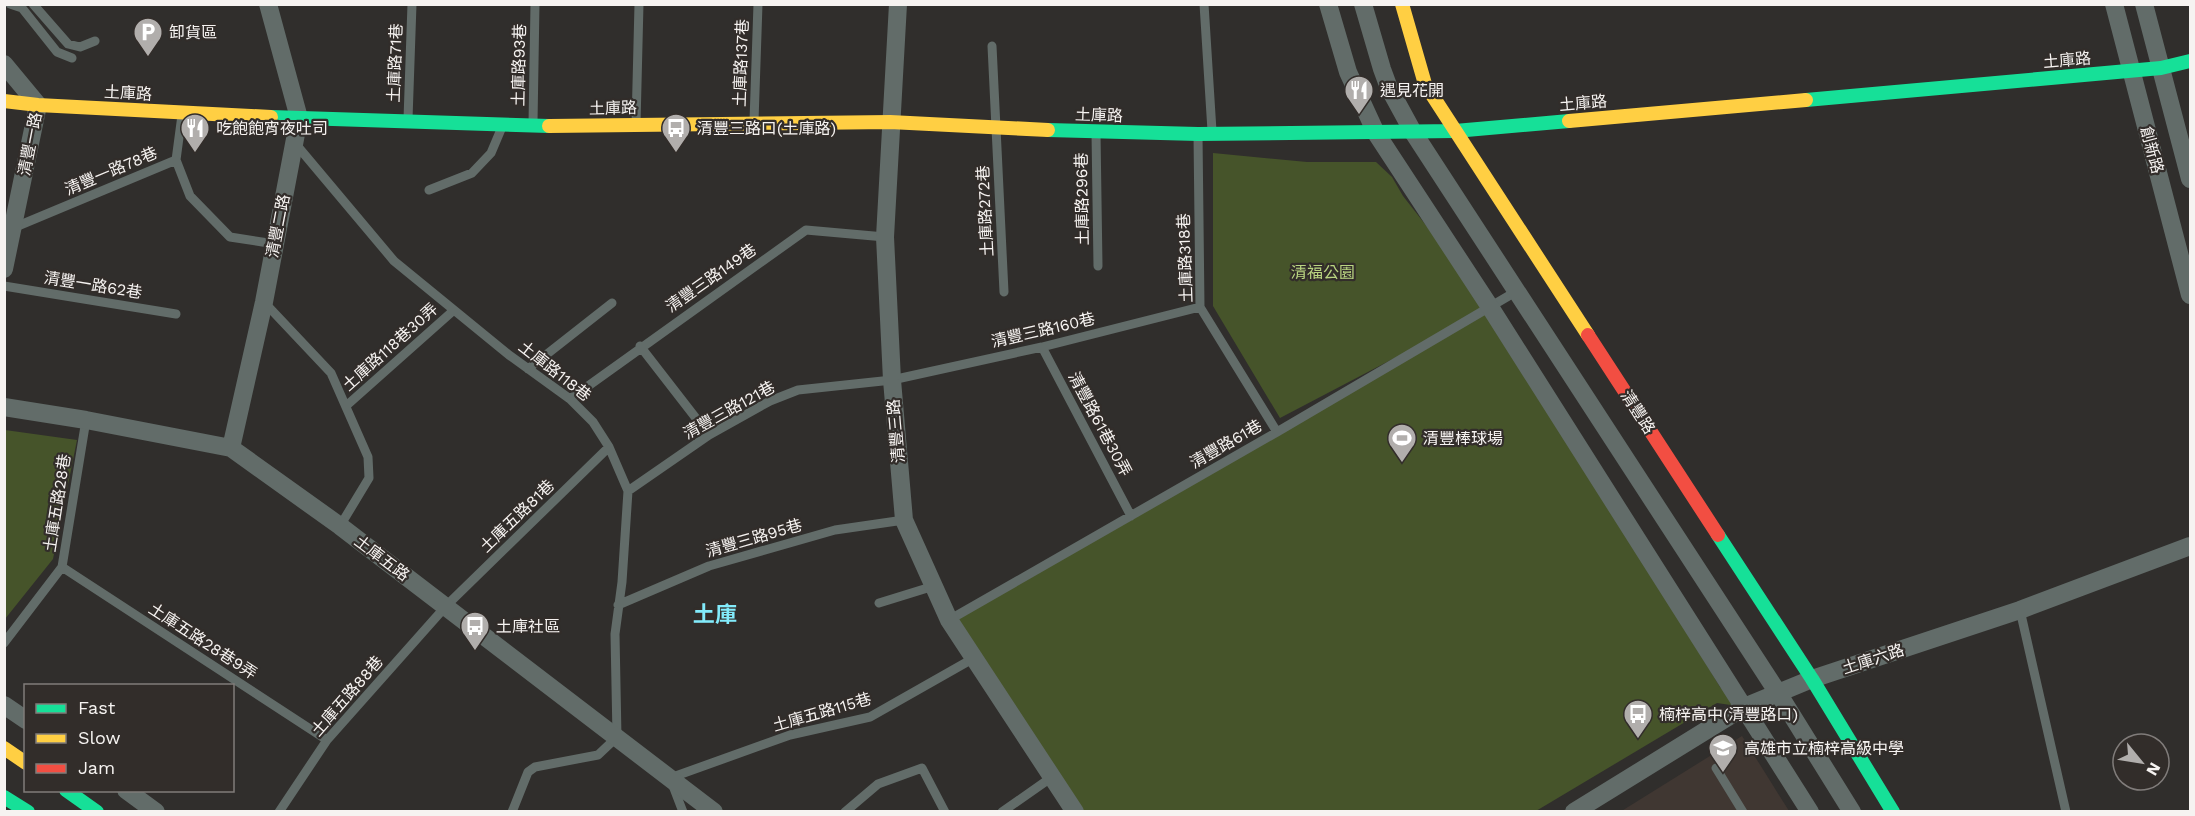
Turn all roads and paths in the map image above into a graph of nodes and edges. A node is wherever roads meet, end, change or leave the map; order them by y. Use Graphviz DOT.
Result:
graph roads {
  1 [pos="10,4"];
  2 [pos="33,4"];
  3 [pos="268,4"];
  4 [pos="412,4"];
  5 [pos="535,4"];
  6 [pos="639,4"];
  7 [pos="758,4"];
  8 [pos="898,4"];
  9 [pos="1204,4"];
  10 [pos="1328,4"];
  11 [pos="1363,4"];
  12 [pos="1402,4"];
  13 [pos="2114,4"];
  14 [pos="2144,4"];
  15 [pos="94,41"];
  16 [pos="992,46"];
  17 [pos="72,58"];
  18 [pos="2190,61"];
  19 [pos="4,64"];
  20 [pos="2161,68"];
  21 [pos="2131,71"];
  22 [pos="4,101"];
  23 [pos="38,105"];
  24 [pos="183,113"];
  25 [pos="299,118"];
  26 [pos="408,122"];
  27 [pos="890,122"];
  28 [pos="754,123"];
  29 [pos="636,124"];
  30 [pos="503,125"];
  31 [pos="533,126"];
  32 [pos="995,128"];
  33 [pos="1455,131"];
  34 [pos="1095,132"];
  35 [pos="1413,132"];
  36 [pos="1376,133"];
  37 [pos="1198,134"];
  38 [pos="1212,134"];
  39 [pos="294,142"];
  40 [pos="176,160"];
  41 [pos="2190,179"];
  42 [pos="429,190"];
  43 [pos="13,228"];
  44 [pos="885,237"];
  45 [pos="275,243"];
  46 [pos="1098,266"];
  47 [pos="4,269"];
  48 [pos="4,286"];
  49 [pos="1517,291"];
  50 [pos="1004,292"];
  51 [pos="2190,295"];
  52 [pos="264,302"];
  53 [pos="612,303"];
  54 [pos="1200,307"];
  55 [pos="1490,308"];
  56 [pos="454,310"];
  57 [pos="176,314"];
  58 [pos="640,346"];
  59 [pos="1042,347"];
  60 [pos="528,369"];
  61 [pos="892,380"];
  62 [pos="570,399"];
  63 [pos="346,406"];
  64 [pos="4,407"];
  65 [pos="86,420"];
  66 [pos="1277,432"];
  67 [pos="709,435"];
  68 [pos="609,447"];
  69 [pos="231,448"];
  70 [pos="628,491"];
  71 [pos="1131,516"];
  72 [pos="904,520"];
  73 [pos="340,526"];
  74 [pos="2190,546"];
  75 [pos="62,567"];
  76 [pos="934,586"];
  77 [pos="879,603"];
  78 [pos="618,605"];
  79 [pos="446,606"];
  80 [pos="2020,610"];
  81 [pos="949,620"];
  82 [pos="4,643"];
  83 [pos="974,658"];
  84 [pos="1812,679"];
  85 [pos="1778,693"];
  86 [pos="4,705"];
  87 [pos="1744,708"];
  88 [pos="24,719"];
  89 [pos="617,737"];
  90 [pos="327,740"];
  91 [pos="4,748"];
  92 [pos="24,762"];
  93 [pos="1716,768"];
  94 [pos="1052,777"];
  95 [pos="670,778"];
  96 [pos="69,792"];
  97 [pos="129,792"];
  98 [pos="4,797"];
  99 [pos="28,812"];
  100 [pos="97,812"];
  101 [pos="156,812"];
  102 [pos="279,812"];
  103 [pos="512,812"];
  104 [pos="683,812"];
  105 [pos="714,812"];
  106 [pos="845,812"];
  107 [pos="945,812"];
  108 [pos="1002,812"];
  109 [pos="1075,812"];
  110 [pos="1574,812"];
  111 [pos="1743,812"];
  112 [pos="1810,812"];
  113 [pos="1852,812"];
  114 [pos="1893,812"];
  115 [pos="2066,812"];
  1 -- 17 [label="lane"];
  2 -- 15 [label="lane"];
  3 -- 25 [label="street, 清豐二路"];
  4 -- 26 [label="lane, 土庫路71巷"];
  5 -- 31 [label="lane, 土庫路93巷"];
  6 -- 29 [label="lane"];
  7 -- 28 [label="lane, 土庫路137巷"];
  8 -- 27 [label="street, 清豐三路"];
  9 -- 38 [label="lane"];
  10 -- 36 [label="street"];
  11 -- 35 [label="street"];
  12 -- 33 [label="main road, 清豐路"];
  13 -- 21 [label="street, 創新路"];
  14 -- 20 [label="street, 創新路"];
  16 -- 32 [label="lane, 土庫路272巷"];
  18 -- 20 [label="main road, 土庫路"];
  19 -- 23 [label="street, 清豐一路"];
  20 -- 21 [label="main road, 土庫路"];
  20 -- 41 [label="street, 創新路"];
  21 -- 33 [label="main road, 土庫路"];
  21 -- 51 [label="street, 創新路"];
  22 -- 23 [label="main road, 土庫路"];
  23 -- 24 [label="main road, 土庫路"];
  23 -- 43 [label="street, 清豐一路"];
  24 -- 25 [label="main road, 土庫路"];
  24 -- 40 [label="lane, 清豐一路78巷"];
  25 -- 26 [label="main road, 土庫路"];
  25 -- 39 [label="street, 清豐二路"];
  26 -- 30 [label="main road, 土庫路"];
  27 -- 28 [label="main road, 土庫路"];
  27 -- 32 [label="main road, 土庫路"];
  27 -- 44 [label="street, 清豐三路"];
  28 -- 29 [label="main road, 土庫路"];
  29 -- 31 [label="main road, 土庫路"];
  30 -- 31 [label="main road, 土庫路"];
  30 -- 42 [label="lane"];
  32 -- 34 [label="main road, 土庫路"];
  32 -- 50 [label="lane, 土庫路272巷"];
  33 -- 35 [label="main road, 土庫路"];
  33 -- 84 [label="main road, 清豐路"];
  34 -- 37 [label="main road, 土庫路"];
  34 -- 46 [label="lane, 土庫路296巷"];
  35 -- 36 [label="main road, 土庫路"];
  35 -- 49 [label="street"];
  36 -- 38 [label="main road, 土庫路"];
  36 -- 55 [label="street"];
  37 -- 38 [label="main road, 土庫路"];
  37 -- 54 [label="lane, 土庫路318巷"];
  39 -- 45 [label="street, 清豐二路"];
  39 -- 56 [label="lane, 土庫路118巷"];
  40 -- 43 [label="lane, 清豐一路78巷"];
  40 -- 45 [label="lane"];
  43 -- 47 [label="street, 清豐一路"];
  44 -- 58 [label="lane, 清豐三路149巷"];
  44 -- 61 [label="street, 清豐三路"];
  45 -- 52 [label="street, 清豐二路"];
  48 -- 57 [label="lane, 清豐一路62巷"];
  49 -- 55 [label="lane, 清豐路61巷"];
  49 -- 85 [label="street"];
  52 -- 63 [label="lane"];
  52 -- 69 [label="street, 清豐二路"];
  53 -- 60 [label="lane"];
  54 -- 59 [label="lane, 清豐三路160巷"];
  54 -- 66 [label="lane, 土庫路318巷"];
  55 -- 66 [label="lane, 清豐路61巷"];
  55 -- 87 [label="street"];
  56 -- 60 [label="lane, 土庫路118巷"];
  56 -- 63 [label="lane, 土庫路118巷30弄"];
  58 -- 62 [label="lane, 清豐三路149巷"];
  58 -- 67 [label="lane"];
  59 -- 61 [label="lane, 清豐三路160巷"];
  59 -- 71 [label="lane, 清豐路61巷30弄"];
  60 -- 62 [label="lane, 土庫路118巷"];
  61 -- 67 [label="lane, 清豐三路121巷"];
  61 -- 72 [label="street, 清豐三路"];
  62 -- 68 [label="lane, 土庫路118巷"];
  63 -- 73 [label="lane"];
  64 -- 65 [label="street, 土庫五路"];
  65 -- 69 [label="street, 土庫五路"];
  65 -- 75 [label="lane, 土庫五路28巷"];
  66 -- 71 [label="lane, 清豐路61巷"];
  67 -- 70 [label="lane, 清豐三路121巷"];
  68 -- 70 [label="lane, 土庫路118巷"];
  68 -- 79 [label="lane, 土庫五路81巷"];
  69 -- 73 [label="street, 土庫五路"];
  70 -- 78 [label="lane, 土庫路118巷"];
  71 -- 81 [label="lane, 清豐路61巷"];
  72 -- 76 [label="street, 清豐三路"];
  72 -- 78 [label="lane, 清豐三路95巷"];
  73 -- 79 [label="street, 土庫五路"];
  74 -- 80 [label="street, 土庫六路"];
  75 -- 82 [label="lane, 土庫五路28巷"];
  75 -- 90 [label="lane, 土庫五路28巷9弄"];
  76 -- 77 [label="lane"];
  76 -- 81 [label="street, 清豐三路"];
  78 -- 89 [label="lane, 土庫路118巷"];
  79 -- 89 [label="street, 土庫五路"];
  79 -- 90 [label="lane, 土庫五路88巷"];
  80 -- 84 [label="street, 土庫六路"];
  80 -- 115 [label="lane"];
  81 -- 83 [label="street, 清豐三路"];
  83 -- 94 [label="street, 清豐三路"];
  83 -- 95 [label="lane, 土庫五路115巷"];
  84 -- 85 [label="street, 土庫六路"];
  84 -- 114 [label="main road, 清豐路"];
  85 -- 87 [label="street, 土庫六路"];
  85 -- 113 [label="street"];
  86 -- 88 [label="street"];
  87 -- 110 [label="street, 土庫六路"];
  87 -- 112 [label="street"];
  89 -- 95 [label="street, 土庫五路"];
  89 -- 103 [label="lane"];
  90 -- 102 [label="lane, 土庫五路88巷"];
  91 -- 92 [label="main road"];
  93 -- 111 [label="lane"];
  94 -- 108 [label="lane"];
  94 -- 109 [label="street, 清豐三路"];
  95 -- 104 [label="lane"];
  95 -- 105 [label="street, 土庫五路"];
  96 -- 100 [label="main road"];
  97 -- 101 [label="street"];
  98 -- 99 [label="main road"];
  106 -- 107 [label="lane"];
}
